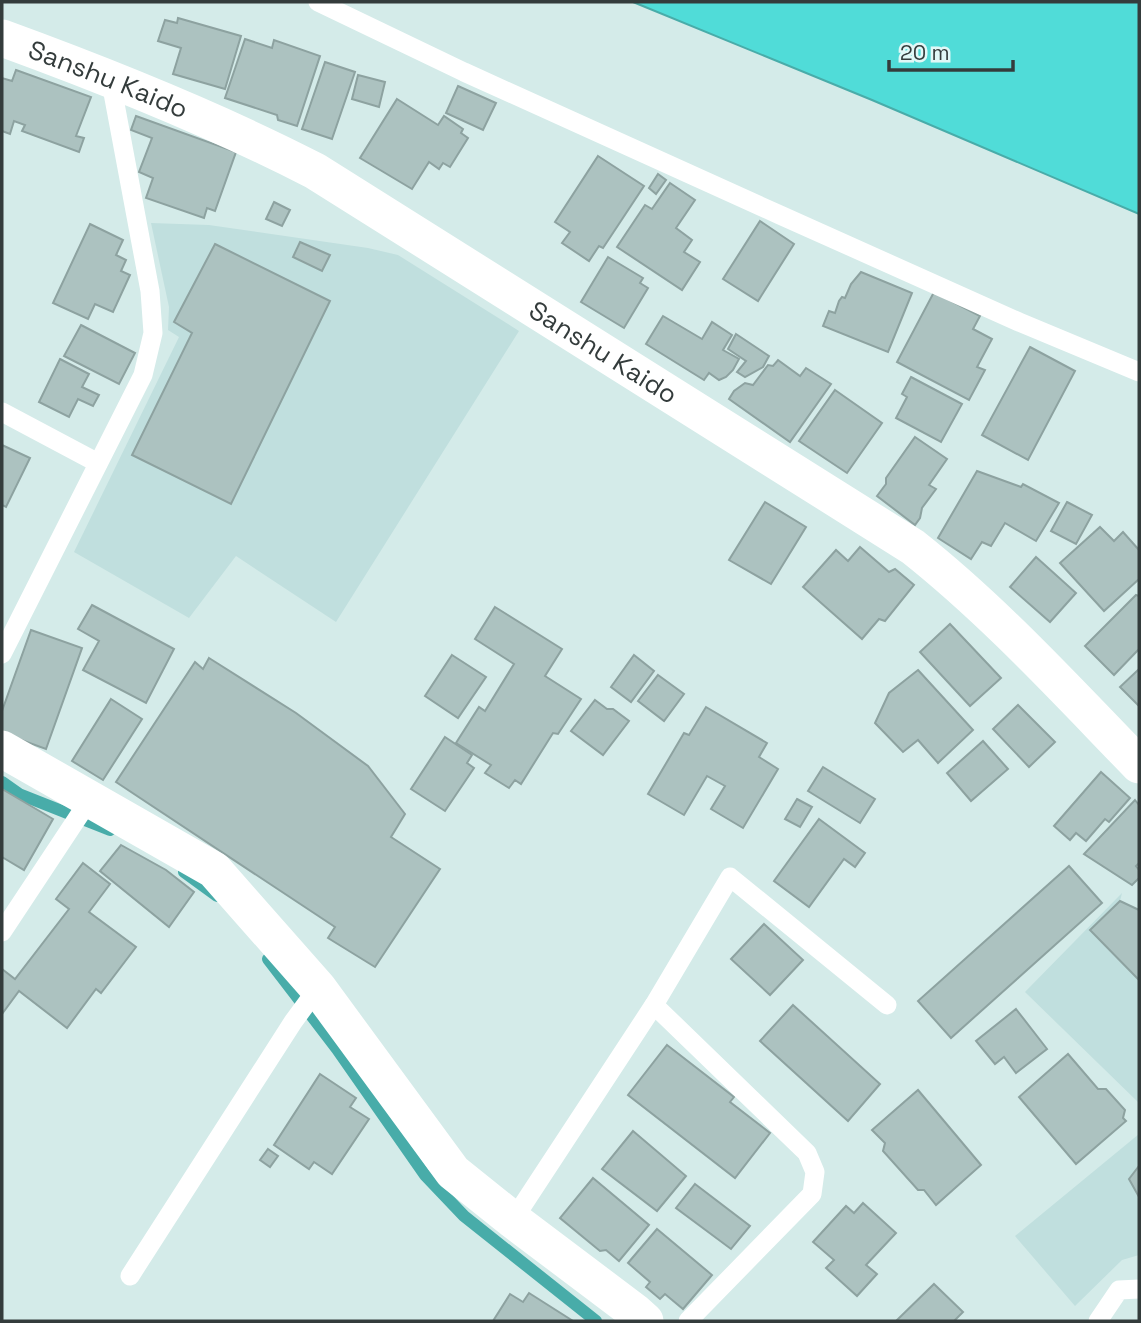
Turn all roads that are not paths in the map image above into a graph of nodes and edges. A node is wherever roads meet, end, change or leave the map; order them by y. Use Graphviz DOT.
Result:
graph roads {
  1 [pos="318,2"];
  2 [pos="2,38"];
  3 [pos="110,77"];
  4 [pos="1139,372"];
  5 [pos="2,412"];
  6 [pos="98,463"];
  7 [pos="2,654"];
  8 [pos="2,749"];
  9 [pos="1139,765"];
  10 [pos="88,802"];
  11 [pos="2,932"];
  12 [pos="317,990"];
  13 [pos="887,1004"];
  14 [pos="654,1005"];
  15 [pos="513,1220"];
  16 [pos="130,1276"];
  17 [pos="1139,1289"];
  18 [pos="645,1321"];
  19 [pos="688,1321"];
  20 [pos="1098,1321"];
  1 -- 4 [label="lane"];
  2 -- 3 [label="street, Sanshu Kaido"];
  3 -- 6 [label="lane"];
  3 -- 9 [label="street, Sanshu Kaido"];
  5 -- 6 [label="lane"];
  6 -- 7 [label="lane"];
  8 -- 10 [label="street"];
  10 -- 11 [label="lane"];
  10 -- 12 [label="street"];
  12 -- 15 [label="street"];
  12 -- 16 [label="lane"];
  13 -- 14 [label="lane"];
  14 -- 15 [label="lane"];
  14 -- 19 [label="lane"];
  15 -- 18 [label="street"];
  17 -- 20 [label="lane"];
}
